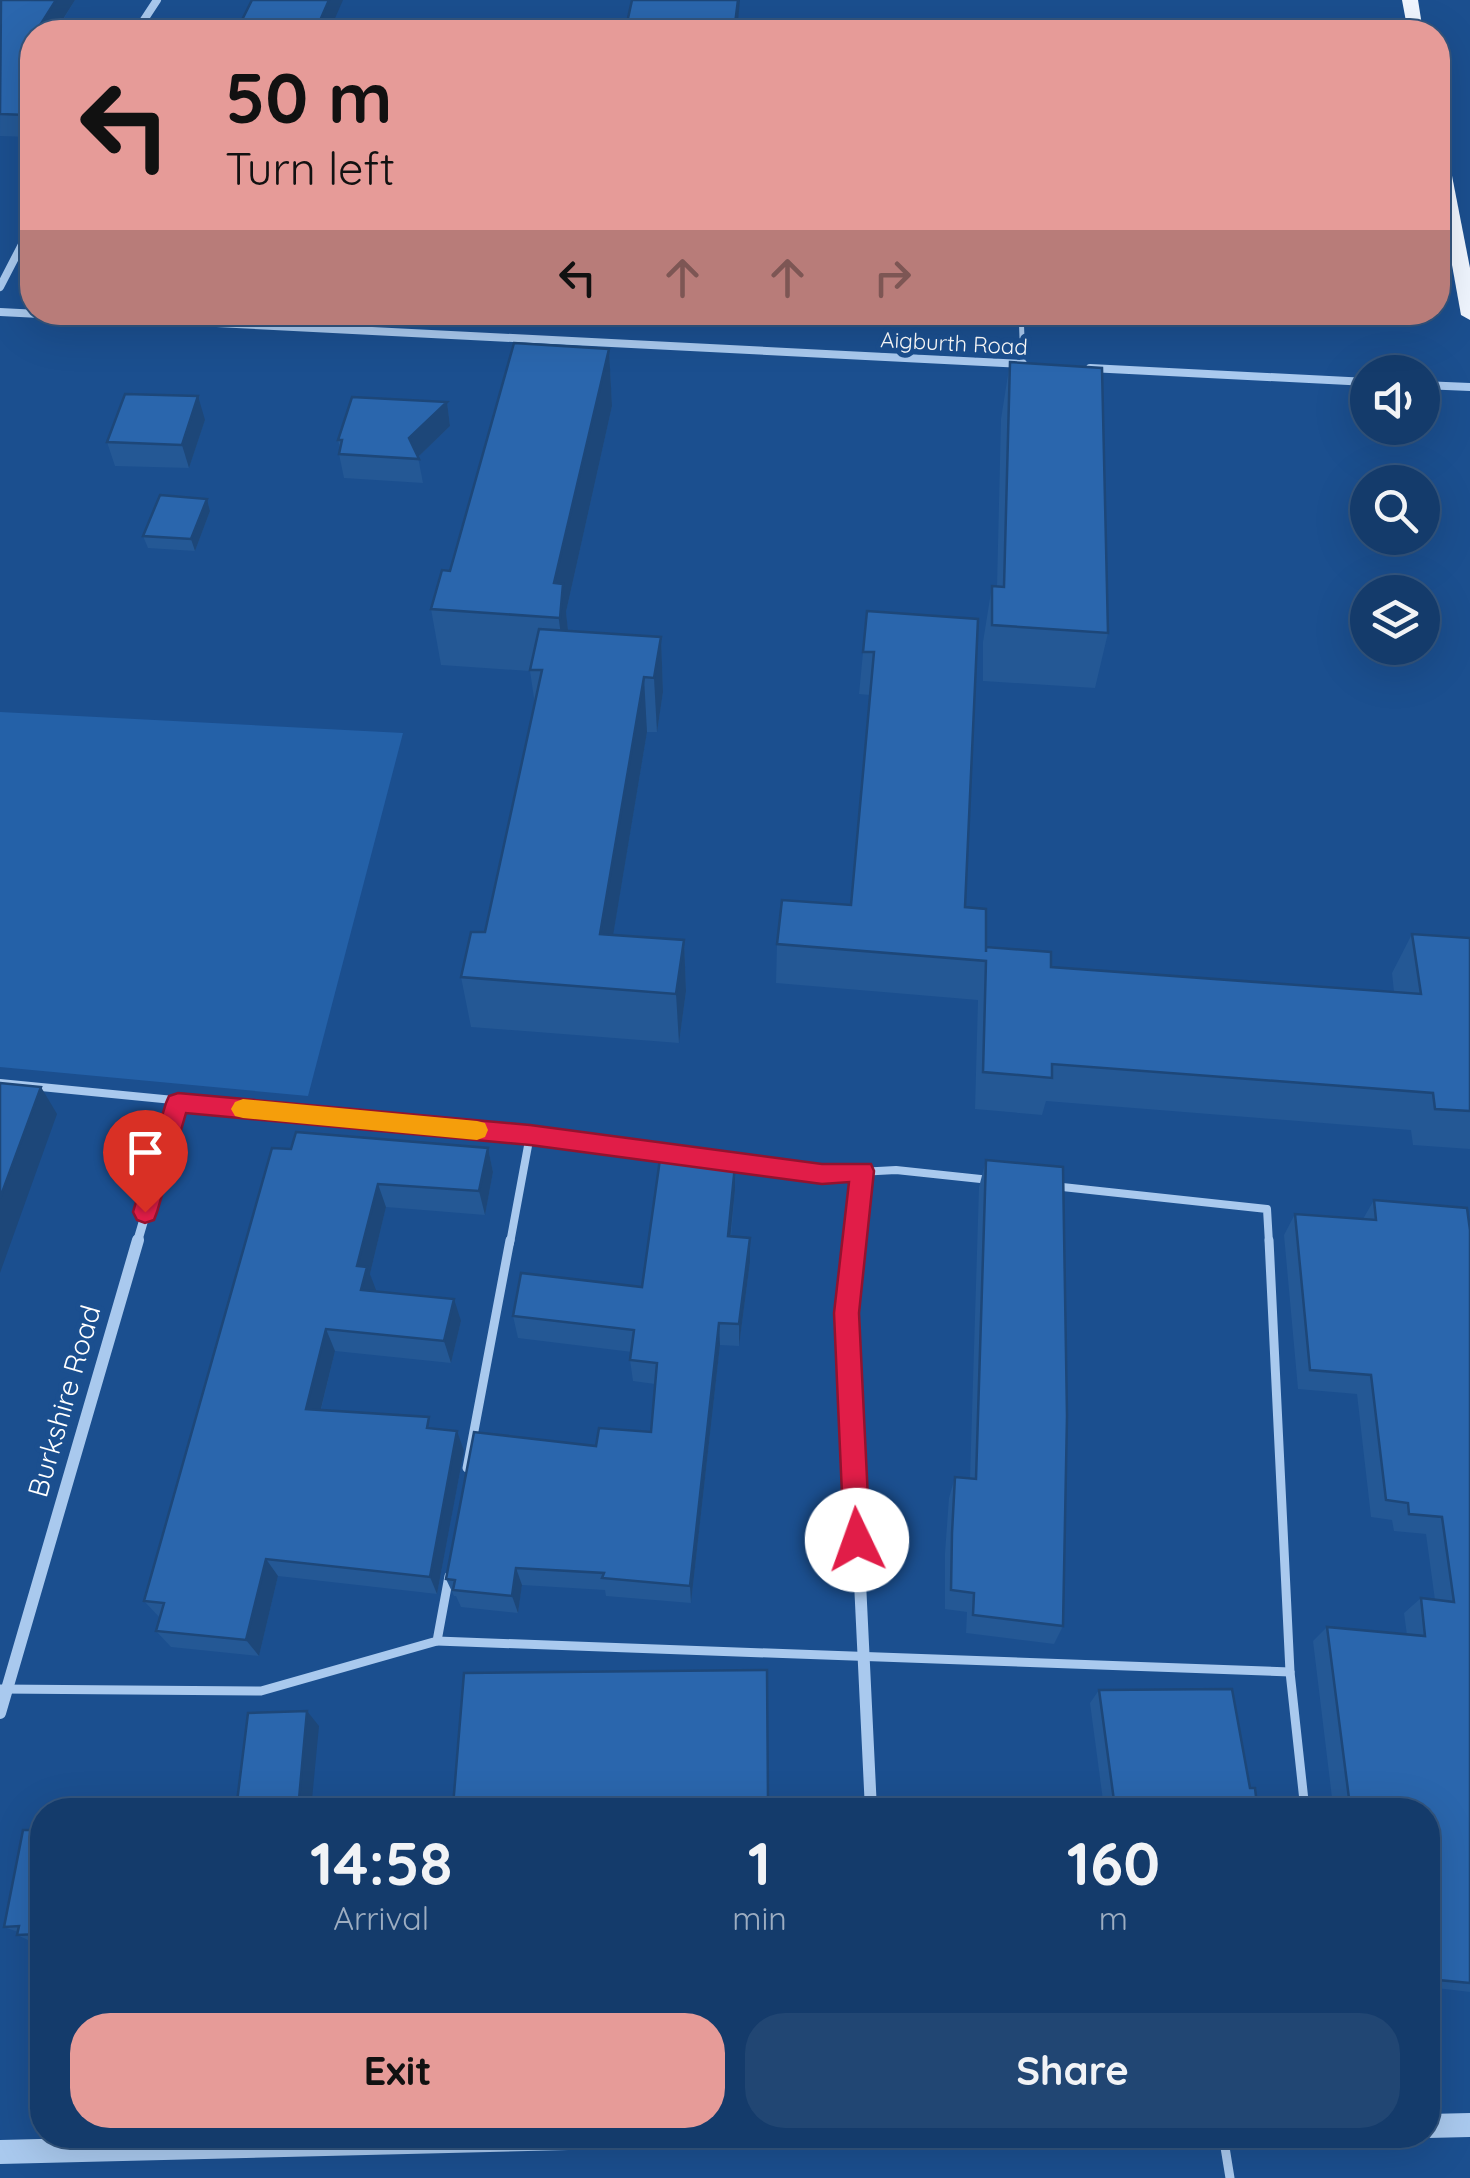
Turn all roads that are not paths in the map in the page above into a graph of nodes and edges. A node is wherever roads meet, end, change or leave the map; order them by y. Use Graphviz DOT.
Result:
graph roads {
  1 [pos="1450,209"];
  2 [pos="20,248"];
  3 [pos="0,287"];
  4 [pos="1470,315"];
  5 [pos="256,325"];
  6 [pos="1022,325"];
  7 [pos="1023,364"];
  8 [pos="1042,365"];
  9 [pos="1080,367"];
  10 [pos="1350,381"];
  11 [pos="1440,385"];
  12 [pos="1470,387"];
  13 [pos="0,1083"];
  14 [pos="178,1103"];
  15 [pos="530,1135"];
  16 [pos="862,1171"];
  17 [pos="994,1180"];
  18 [pos="1033,1184"];
  19 [pos="466,1471"];
  20 [pos="450,1566"];
  21 [pos="438,1641"];
  22 [pos="862,1654"];
  23 [pos="1290,1672"];
  24 [pos="3,1688"];
  25 [pos="0,1713"];
  26 [pos="870,1798"];
  27 [pos="1303,1798"];
  28 [pos="1470,2125"];
  29 [pos="1440,2126"];
  30 [pos="162,2148"];
  31 [pos="1226,2148"];
  32 [pos="0,2152"];
  33 [pos="1230,2178"];
  1 -- 4 [label="main road"];
  2 -- 3 [label="street"];
  5 -- 7 [label="street, Aigburth Road"];
  6 -- 7 [label="lane"];
  7 -- 8 [label="street, Aigburth Road"];
  9 -- 10 [label="street"];
  11 -- 12 [label="street"];
  13 -- 14 [label="lane"];
  14 -- 15 [label="lane"];
  14 -- 24 [label="street, Burkshire Road"];
  15 -- 16 [label="lane"];
  15 -- 19 [label="lane"];
  16 -- 17 [label="lane"];
  16 -- 22 [label="street"];
  18 -- 23 [label="lane"];
  20 -- 21 [label="lane"];
  21 -- 22 [label="lane"];
  21 -- 24 [label="lane"];
  22 -- 23 [label="lane"];
  22 -- 26 [label="street"];
  23 -- 27 [label="lane"];
  24 -- 25 [label="street, Burkshire Road"];
  28 -- 29 [label="street"];
  30 -- 32 [label="street"];
  31 -- 33 [label="lane"];
}
